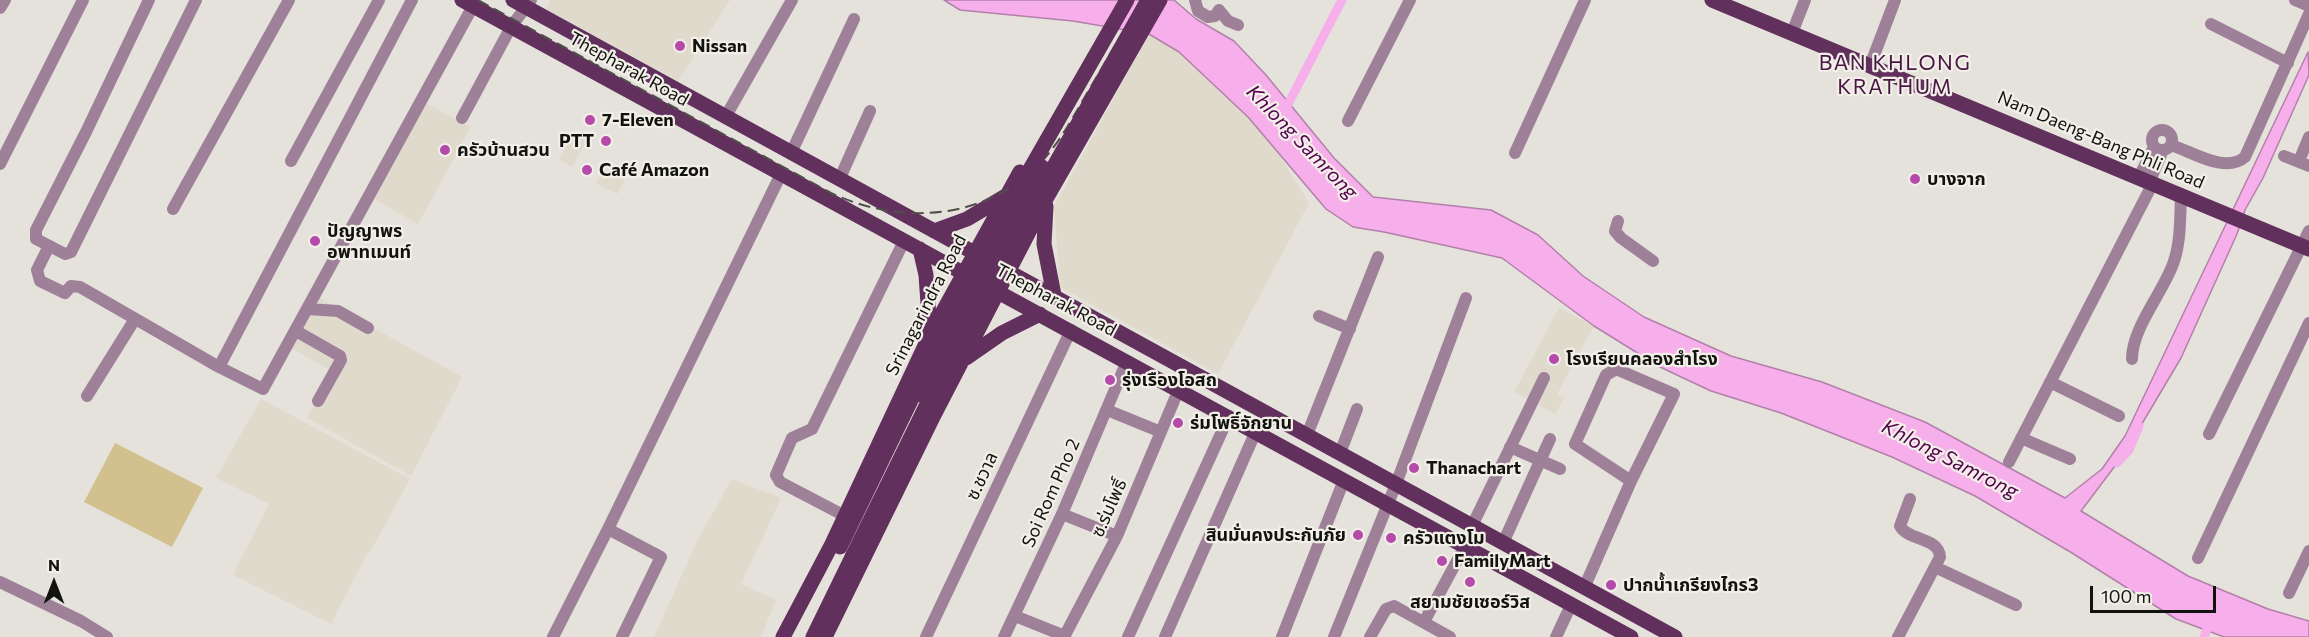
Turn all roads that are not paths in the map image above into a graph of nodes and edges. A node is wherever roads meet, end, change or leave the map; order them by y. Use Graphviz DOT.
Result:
graph roads {
  1 [pos="5,0"];
  2 [pos="83,0"];
  3 [pos="149,0"];
  4 [pos="196,0"];
  5 [pos="288,0"];
  6 [pos="379,0"];
  7 [pos="412,0"];
  8 [pos="792,0"];
  9 [pos="1120,0"];
  10 [pos="1127,0"];
  11 [pos="1148,0"];
  12 [pos="1160,0"];
  13 [pos="1195,0"];
  14 [pos="1410,0"];
  15 [pos="1585,0"];
  16 [pos="1712,0"];
  17 [pos="1805,0"];
  18 [pos="1895,0"];
  19 [pos="2295,0"];
  20 [pos="524,2"];
  21 [pos="468,3"];
  22 [pos="2309,6"];
  23 [pos="0,8"];
  24 [pos="2309,14"];
  25 [pos="854,19"];
  26 [pos="2211,24"];
  27 [pos="1238,25"];
  28 [pos="511,27"];
  29 [pos="1792,33"];
  30 [pos="2288,63"];
  31 [pos="1870,66"];
  32 [pos="870,111"];
  33 [pos="726,116"];
  34 [pos="462,118"];
  35 [pos="1348,121"];
  36 [pos="2309,137"];
  37 [pos="1037,144"];
  38 [pos="792,151"];
  39 [pos="1515,153"];
  40 [pos="2284,156"];
  41 [pos="1066,160"];
  42 [pos="291,161"];
  43 [pos="0,164"];
  44 [pos="2304,164"];
  45 [pos="1042,167"];
  46 [pos="781,174"];
  47 [pos="840,178"];
  48 [pos="2147,181"];
  49 [pos="1007,194"];
  50 [pos="2181,194"];
  51 [pos="1047,197"];
  52 [pos="173,209"];
  53 [pos="1618,221"];
  54 [pos="934,231"];
  55 [pos="2309,231"];
  56 [pos="904,241"];
  57 [pos="49,246"];
  58 [pos="2305,247"];
  59 [pos="920,249"];
  60 [pos="975,252"];
  61 [pos="1378,257"];
  62 [pos="991,260"];
  63 [pos="1653,261"];
  64 [pos="1009,270"];
  65 [pos="963,273"];
  66 [pos="980,281"];
  67 [pos="998,290"];
  68 [pos="1054,295"];
  69 [pos="1466,298"];
  70 [pos="308,309"];
  71 [pos="1040,314"];
  72 [pos="1319,316"];
  73 [pos="135,319"];
  74 [pos="2309,323"];
  75 [pos="368,328"];
  76 [pos="1350,329"];
  77 [pos="1071,330"];
  78 [pos="296,331"];
  79 [pos="930,335"];
  80 [pos="2132,359"];
  81 [pos="1127,361"];
  82 [pos="960,364"];
  83 [pos="219,367"];
  84 [pos="1545,378"];
  85 [pos="2050,382"];
  86 [pos="1179,389"];
  87 [pos="922,395"];
  88 [pos="87,396"];
  89 [pos="318,401"];
  90 [pos="899,402"];
  91 [pos="1357,409"];
  92 [pos="1107,410"];
  93 [pos="1229,416"];
  94 [pos="2119,416"];
  95 [pos="933,417"];
  96 [pos="1256,431"];
  97 [pos="1161,432"];
  98 [pos="2209,434"];
  99 [pos="1307,435"];
  100 [pos="2021,438"];
  101 [pos="1550,440"];
  102 [pos="1510,447"];
  103 [pos="1340,453"];
  104 [pos="2070,459"];
  105 [pos="1540,460"];
  106 [pos="2009,462"];
  107 [pos="1560,469"];
  108 [pos="1344,480"];
  109 [pos="1630,481"];
  110 [pos="1396,484"];
  111 [pos="1911,499"];
  112 [pos="1388,504"];
  113 [pos="1062,514"];
  114 [pos="845,516"];
  115 [pos="1472,526"];
  116 [pos="608,529"];
  117 [pos="1117,536"];
  118 [pos="1503,543"];
  119 [pos="1465,546"];
  120 [pos="847,551"];
  121 [pos="2309,553"];
  122 [pos="2198,558"];
  123 [pos="1935,567"];
  124 [pos="0,582"];
  125 [pos="1584,588"];
  126 [pos="2289,593"];
  127 [pos="1571,605"];
  128 [pos="2016,605"];
  129 [pos="1016,616"];
  130 [pos="1424,622"];
  131 [pos="1064,636"];
  132 [pos="107,637"];
  133 [pos="553,637"];
  134 [pos="622,637"];
  135 [pos="783,637"];
  136 [pos="792,637"];
  137 [pos="813,637"];
  138 [pos="825,637"];
  139 [pos="926,637"];
  140 [pos="1004,637"];
  141 [pos="1128,637"];
  142 [pos="1164,637"];
  143 [pos="1282,637"];
  144 [pos="1334,637"];
  145 [pos="1370,637"];
  146 [pos="1450,637"];
  147 [pos="1556,637"];
  148 [pos="1631,637"];
  149 [pos="1675,637"];
  150 [pos="1898,637"];
  1 -- 23 [label="street"];
  2 -- 43 [label="street"];
  3 -- 57 [label="street"];
  4 -- 57 [label="street"];
  5 -- 52 [label="street"];
  6 -- 42 [label="street"];
  7 -- 83 [label="street"];
  8 -- 33 [label="street"];
  9 -- 37 [label="main road, Srinagarindra Road"];
  10 -- 120 [label="main road, Srinagarindra Road, bridge"];
  11 -- 120 [label="main road, Srinagarindra Road, bridge"];
  12 -- 41 [label="main road"];
  13 -- 27 [label="street"];
  14 -- 35 [label="street"];
  15 -- 39 [label="street"];
  16 -- 29 [label="main road, Nam Daeng-Bang Phli Road"];
  17 -- 29 [label="street"];
  18 -- 31 [label="street"];
  19 -- 22 [label="street"];
  20 -- 28 [label="street"];
  20 -- 33 [label="main road, Thepharak Road"];
  21 -- 28 [label="main road, Thepharak Road"];
  21 -- 70 [label="street"];
  24 -- 30 [label="street"];
  25 -- 38 [label="street"];
  26 -- 30 [label="street"];
  28 -- 34 [label="street"];
  28 -- 46 [label="main road, Thepharak Road"];
  29 -- 31 [label="main road, Nam Daeng-Bang Phli Road"];
  30 -- 48 [label="street"];
  31 -- 48 [label="main road, Nam Daeng-Bang Phli Road"];
  32 -- 47 [label="street"];
  33 -- 38 [label="main road, Thepharak Road"];
  36 -- 44 [label="street"];
  37 -- 45 [label="main road"];
  37 -- 49 [label="main road, Srinagarindra Road"];
  38 -- 47 [label="main road, Thepharak Road"];
  40 -- 44 [label="street"];
  41 -- 45 [label="main road"];
  41 -- 51 [label="main road"];
  45 -- 62 [label="main road"];
  46 -- 56 [label="main road, Thepharak Road"];
  46 -- 116 [label="street"];
  47 -- 54 [label="main road, Thepharak Road"];
  48 -- 50 [label="main road, Nam Daeng-Bang Phli Road"];
  48 -- 85 [label="street"];
  49 -- 54 [label="main road"];
  49 -- 60 [label="main road, Srinagarindra Road"];
  50 -- 58 [label="main road, Nam Daeng-Bang Phli Road"];
  50 -- 80 [label="street"];
  51 -- 64 [label="main road"];
  51 -- 68 [label="main road"];
  53 -- 63 [label="street"];
  54 -- 60 [label="main road, Thepharak Road"];
  55 -- 58 [label="street"];
  56 -- 59 [label="main road, Thepharak Road"];
  56 -- 114 [label="street"];
  57 -- 73 [label="street"];
  58 -- 98 [label="street"];
  59 -- 65 [label="main road, Thepharak Road"];
  59 -- 79 [label="main road"];
  60 -- 62 [label="main road, Thepharak Road"];
  60 -- 65 [label="main road, Srinagarindra Road"];
  61 -- 76 [label="street"];
  62 -- 64 [label="main road, Thepharak Road"];
  62 -- 66 [label="main road"];
  64 -- 67 [label="main road"];
  64 -- 68 [label="main road, Thepharak Road"];
  65 -- 66 [label="main road, Thepharak Road"];
  65 -- 79 [label="main road, Srinagarindra Road"];
  66 -- 67 [label="main road, Thepharak Road"];
  66 -- 87 [label="main road"];
  67 -- 71 [label="main road, Thepharak Road"];
  67 -- 82 [label="main road"];
  68 -- 99 [label="main road, Thepharak Road"];
  69 -- 110 [label="street"];
  70 -- 75 [label="street"];
  70 -- 78 [label="street"];
  71 -- 77 [label="main road, Thepharak Road"];
  71 -- 82 [label="main road"];
  72 -- 76 [label="street"];
  73 -- 83 [label="street"];
  73 -- 88 [label="street"];
  74 -- 122 [label="street"];
  76 -- 99 [label="street"];
  77 -- 81 [label="main road, Thepharak Road"];
  77 -- 139 [label="street, ซ.ชวาล"];
  78 -- 83 [label="street"];
  78 -- 89 [label="street"];
  79 -- 90 [label="main road, Srinagarindra Road"];
  81 -- 86 [label="main road, Thepharak Road"];
  81 -- 92 [label="street, Soi Rom Pho 2"];
  82 -- 95 [label="main road"];
  84 -- 102 [label="street"];
  85 -- 94 [label="street"];
  85 -- 100 [label="street"];
  86 -- 93 [label="main road, Thepharak Road"];
  86 -- 97 [label="street, ซ.ร่มโพธิ์"];
  87 -- 90 [label="main road"];
  87 -- 95 [label="main road"];
  90 -- 114 [label="main road, Srinagarindra Road"];
  91 -- 103 [label="street"];
  92 -- 97 [label="street"];
  92 -- 113 [label="street, Soi Rom Pho 2"];
  93 -- 96 [label="main road, Thepharak Road"];
  93 -- 141 [label="street"];
  95 -- 138 [label="main road"];
  96 -- 108 [label="main road, Thepharak Road"];
  96 -- 142 [label="street"];
  97 -- 117 [label="street, ซ.ร่มโพธิ์"];
  99 -- 103 [label="main road, Thepharak Road"];
  100 -- 104 [label="street"];
  100 -- 106 [label="street"];
  101 -- 105 [label="street"];
  102 -- 105 [label="street"];
  102 -- 115 [label="street"];
  103 -- 110 [label="main road, Thepharak Road"];
  105 -- 107 [label="street"];
  105 -- 118 [label="street"];
  108 -- 112 [label="main road, Thepharak Road"];
  108 -- 143 [label="street"];
  109 -- 109 [label="street"];
  109 -- 125 [label="street"];
  110 -- 112 [label="street"];
  110 -- 115 [label="main road, Thepharak Road"];
  111 -- 123 [label="street"];
  112 -- 119 [label="main road, Thepharak Road"];
  112 -- 144 [label="street"];
  113 -- 117 [label="street"];
  113 -- 129 [label="street, Soi Rom Pho 2"];
  114 -- 135 [label="main road, Srinagarindra Road"];
  115 -- 118 [label="main road, Thepharak Road"];
  116 -- 133 [label="street"];
  116 -- 134 [label="street"];
  117 -- 131 [label="street, ซ.ร่มโพธิ์"];
  118 -- 125 [label="main road, Thepharak Road"];
  119 -- 127 [label="main road, Thepharak Road"];
  119 -- 130 [label="street"];
  120 -- 136 [label="main road, Srinagarindra Road"];
  120 -- 137 [label="main road, Srinagarindra Road"];
  121 -- 126 [label="street"];
  123 -- 128 [label="street"];
  123 -- 150 [label="street"];
  124 -- 132 [label="street"];
  125 -- 149 [label="main road, Thepharak Road"];
  127 -- 147 [label="street"];
  127 -- 148 [label="main road, Thepharak Road"];
  129 -- 131 [label="street"];
  129 -- 140 [label="street, Soi Rom Pho 2"];
  130 -- 145 [label="street"];
  130 -- 146 [label="street"];
}
